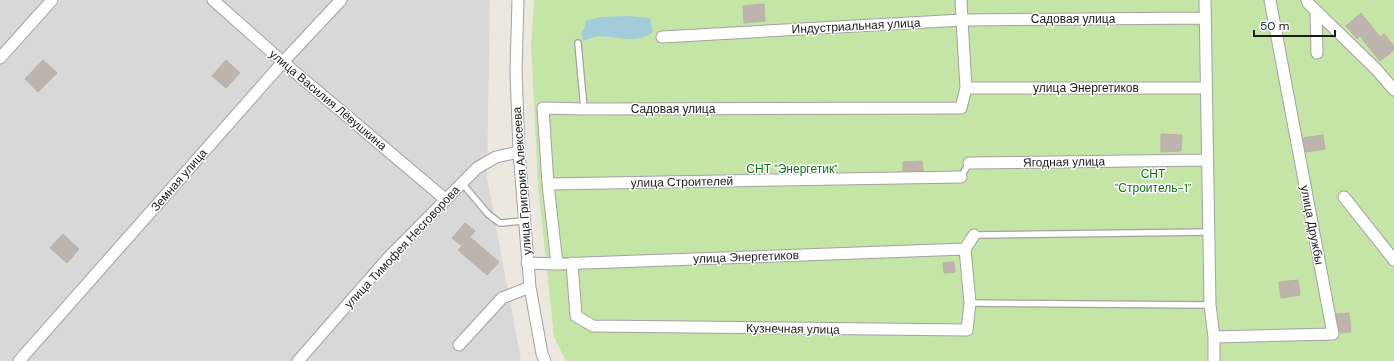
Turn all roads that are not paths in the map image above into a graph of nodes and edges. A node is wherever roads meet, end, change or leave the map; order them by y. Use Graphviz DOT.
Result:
graph roads {
  1 [pos="52,0"];
  2 [pos="213,0"];
  3 [pos="341,0"];
  4 [pos="518,0"];
  5 [pos="961,0"];
  6 [pos="1205,0"];
  7 [pos="1270,0"];
  8 [pos="1307,0"];
  9 [pos="1316,11"];
  10 [pos="1205,18"];
  11 [pos="962,20"];
  12 [pos="662,36"];
  13 [pos="578,43"];
  14 [pos="1317,53"];
  15 [pos="0,58"];
  16 [pos="283,62"];
  17 [pos="966,88"];
  18 [pos="1206,88"];
  19 [pos="1394,90"];
  20 [pos="584,109"];
  21 [pos="519,152"];
  22 [pos="1207,160"];
  23 [pos="969,163"];
  24 [pos="961,177"];
  25 [pos="461,183"];
  26 [pos="548,184"];
  27 [pos="1344,197"];
  28 [pos="445,199"];
  29 [pos="524,221"];
  30 [pos="1209,232"];
  31 [pos="974,235"];
  32 [pos="965,249"];
  33 [pos="1394,260"];
  34 [pos="527,263"];
  35 [pos="572,263"];
  36 [pos="557,264"];
  37 [pos="530,287"];
  38 [pos="970,303"];
  39 [pos="1210,305"];
  40 [pos="1214,337"];
  41 [pos="459,345"];
  42 [pos="543,358"];
  43 [pos="19,361"];
  44 [pos="298,361"];
  45 [pos="533,361"];
  46 [pos="1214,361"];
  1 -- 15 [label="street"];
  2 -- 16 [label="street, улица Василия Лёвушкина"];
  3 -- 16 [label="street, Земная улица"];
  4 -- 21 [label="street, улица Григория Алексеева"];
  5 -- 11 [label="street"];
  6 -- 10 [label="street"];
  7 -- 40 [label="street, улица Дружбы"];
  8 -- 9 [label="street"];
  9 -- 14 [label="street"];
  9 -- 19 [label="street"];
  10 -- 11 [label="street, Садовая улица"];
  10 -- 18 [label="street"];
  11 -- 12 [label="street, Индустриальная улица"];
  11 -- 17 [label="street"];
  13 -- 20 [label="lane"];
  16 -- 28 [label="street, улица Василия Лёвушкина"];
  16 -- 43 [label="street, Земная улица"];
  17 -- 18 [label="street, улица Энергетиков"];
  17 -- 20 [label="street, Садовая улица"];
  18 -- 22 [label="street"];
  20 -- 26 [label="street, Садовая улица"];
  21 -- 25 [label="street, улица Тимофея Несговорова"];
  21 -- 29 [label="street, улица Григория Алексеева"];
  22 -- 23 [label="street, Ягодная улица"];
  22 -- 30 [label="street"];
  23 -- 24 [label="lane"];
  24 -- 26 [label="street, улица Строителей"];
  25 -- 28 [label="street, улица Тимофея Несговорова"];
  25 -- 29 [label="lane"];
  26 -- 36 [label="street, Садовая улица"];
  27 -- 33 [label="street"];
  28 -- 44 [label="street, улица Тимофея Несговорова"];
  29 -- 34 [label="street, улица Григория Алексеева"];
  30 -- 31 [label="lane"];
  30 -- 39 [label="street"];
  31 -- 32 [label="street"];
  32 -- 35 [label="street, улица Энергетиков"];
  32 -- 38 [label="street, Кузнечная улица"];
  34 -- 36 [label="street, улица Энергетиков"];
  34 -- 37 [label="street, улица Григория Алексеева"];
  35 -- 36 [label="street, улица Энергетиков"];
  35 -- 38 [label="street, Кузнечная улица"];
  37 -- 41 [label="street"];
  37 -- 42 [label="street, улица Григория Алексеева"];
  38 -- 39 [label="lane"];
  39 -- 40 [label="street"];
  40 -- 46 [label="street"];
  42 -- 45 [label="street"];
}
